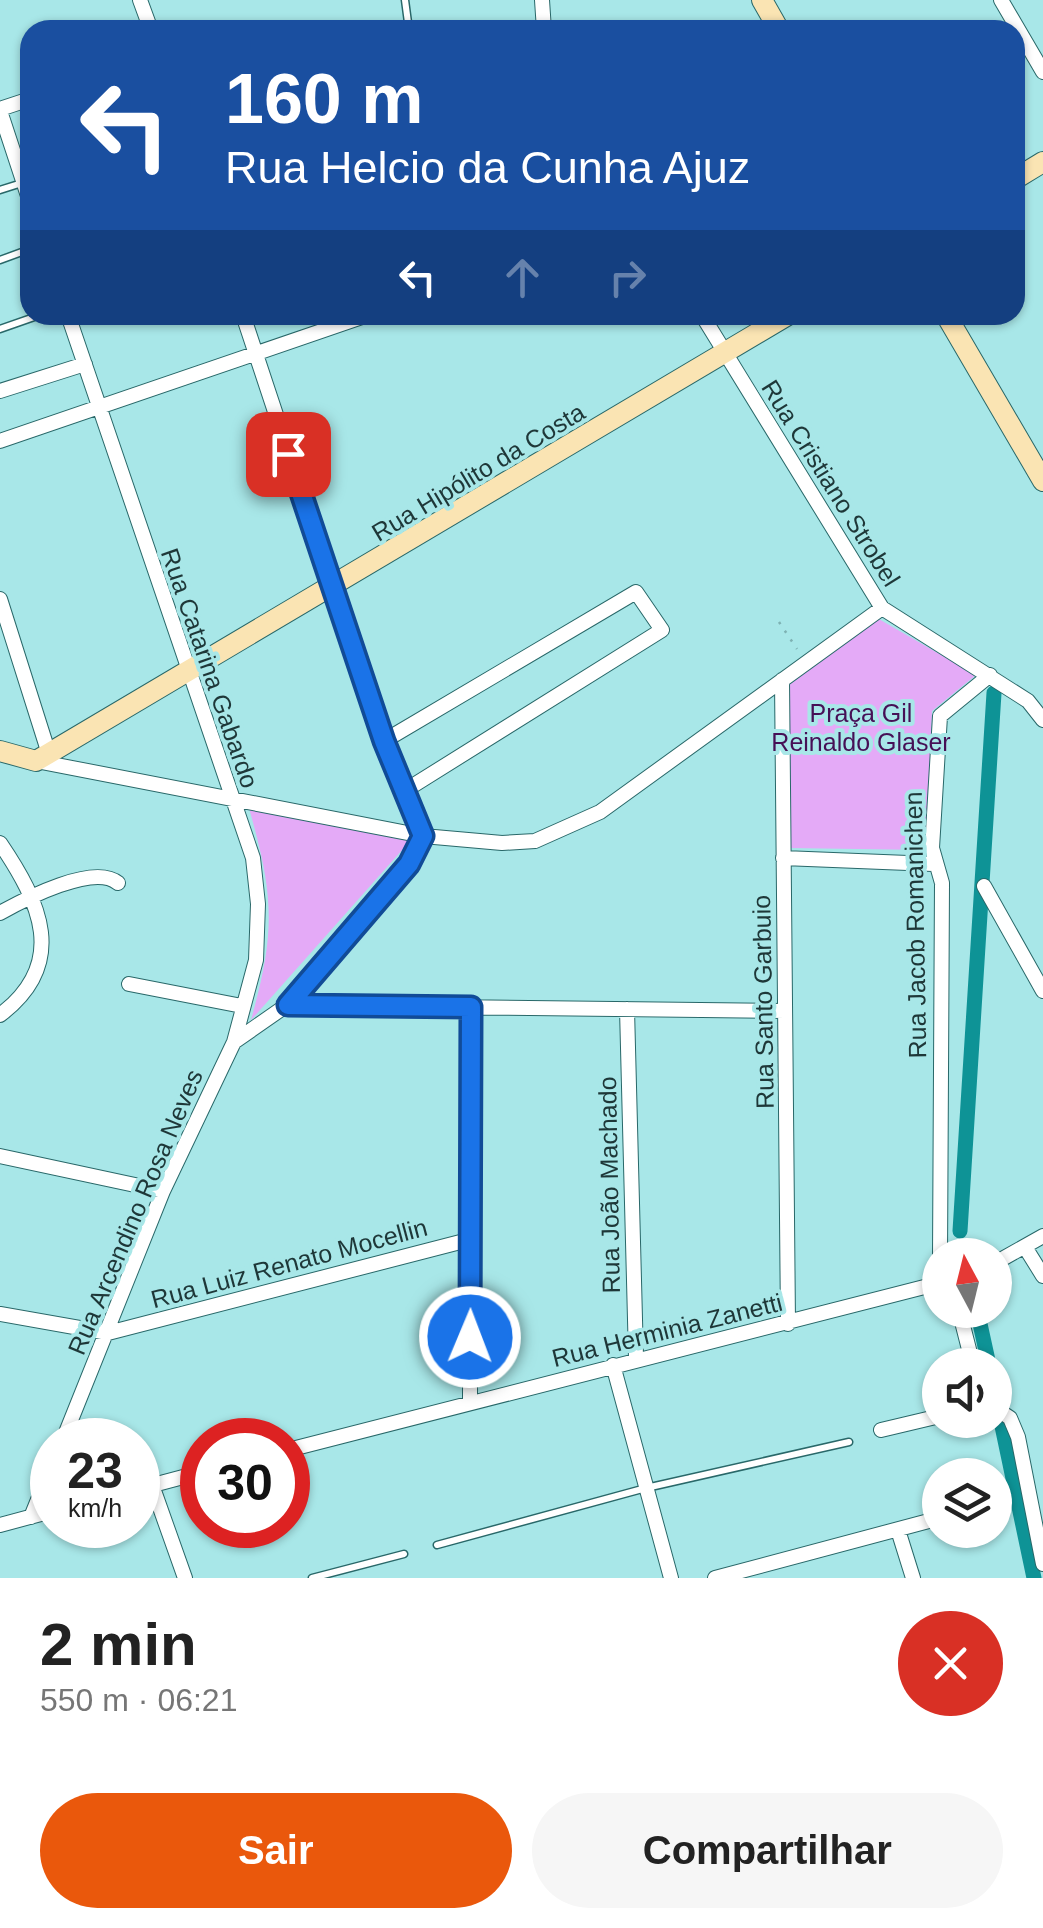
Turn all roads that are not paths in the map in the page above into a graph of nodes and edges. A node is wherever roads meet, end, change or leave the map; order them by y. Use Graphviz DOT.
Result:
graph roads {
  1 [pos="1025,41"];
  2 [pos="1043,72"];
  3 [pos="0,110"];
  4 [pos="20,170"];
  5 [pos="71,325"];
  6 [pos="246,325"];
  7 [pos="339,325"];
  8 [pos="708,325"];
  9 [pos="771,325"];
  10 [pos="952,325"];
  11 [pos="724,353"];
  12 [pos="255,354"];
  13 [pos="84,364"];
  14 [pos="0,391"];
  15 [pos="99,408"];
  16 [pos="0,441"];
  17 [pos="1043,481"];
  18 [pos="332,588"];
  19 [pos="0,598"];
  20 [pos="882,608"];
  21 [pos="187,676"];
  22 [pos="990,676"];
  23 [pos="782,680"];
  24 [pos="1040,710"];
  25 [pos="384,741"];
  26 [pos="0,751"];
  27 [pos="43,758"];
  28 [pos="406,790"];
  29 [pos="229,796"];
  30 [pos="423,836"];
  31 [pos="0,843"];
  32 [pos="783,858"];
  33 [pos="933,864"];
  34 [pos="118,884"];
  35 [pos="984,886"];
  36 [pos="34,896"];
  37 [pos="0,913"];
  38 [pos="129,984"];
  39 [pos="1043,992"];
  40 [pos="288,1005"];
  41 [pos="242,1006"];
  42 [pos="471,1007"];
  43 [pos="627,1010"];
  44 [pos="786,1011"];
  45 [pos="0,1016"];
  46 [pos="234,1042"];
  47 [pos="0,1156"];
  48 [pos="163,1191"];
  49 [pos="1043,1236"];
  50 [pos="940,1238"];
  51 [pos="472,1239"];
  52 [pos="1026,1247"];
  53 [pos="1012,1254"];
  54 [pos="1043,1276"];
  55 [pos="922,1288"];
  56 [pos="0,1314"];
  57 [pos="788,1324"];
  58 [pos="108,1334"];
  59 [pos="636,1358"];
  60 [pos="613,1364"];
  61 [pos="470,1402"];
  62 [pos="72,1418"];
  63 [pos="922,1420"];
  64 [pos="1012,1423"];
  65 [pos="881,1430"];
  66 [pos="850,1442"];
  67 [pos="310,1444"];
  68 [pos="646,1488"];
  69 [pos="30,1517"];
  70 [pos="160,1523"];
  71 [pos="922,1523"];
  72 [pos="0,1525"];
  73 [pos="898,1530"];
  74 [pos="436,1545"];
  75 [pos="404,1554"];
  76 [pos="1043,1564"];
  77 [pos="185,1578"];
  78 [pos="312,1578"];
  79 [pos="671,1578"];
  80 [pos="715,1578"];
  81 [pos="913,1578"];
  1 -- 2 [label="street"];
  3 -- 4 [label="street"];
  5 -- 13 [label="street, Rua Catarina Gabardo"];
  6 -- 12 [label="street"];
  7 -- 12 [label="street"];
  8 -- 11 [label="street, Rua Cristiano Strobel"];
  9 -- 11 [label="street, Rua Hipólito da Costa"];
  10 -- 17 [label="street"];
  11 -- 18 [label="street, Rua Hipólito da Costa"];
  11 -- 20 [label="street, Rua Cristiano Strobel"];
  12 -- 15 [label="street"];
  12 -- 18 [label="street"];
  13 -- 14 [label="street"];
  13 -- 15 [label="street, Rua Catarina Gabardo"];
  15 -- 16 [label="street"];
  15 -- 21 [label="street, Rua Catarina Gabardo"];
  18 -- 21 [label="street, Rua Hipólito da Costa"];
  18 -- 25 [label="street"];
  19 -- 27 [label="street"];
  20 -- 22 [label="street, Rua Cristiano Strobel"];
  20 -- 23 [label="street"];
  21 -- 27 [label="street, Rua Hipólito da Costa"];
  21 -- 29 [label="street, Rua Catarina Gabardo"];
  22 -- 24 [label="street, Rua Cristiano Strobel"];
  22 -- 33 [label="street, Rua Jacob Romanichen"];
  23 -- 30 [label="street"];
  23 -- 32 [label="street, Rua Santo Garbuio"];
  25 -- 28 [label="street"];
  25 -- 28 [label="street"];
  26 -- 27 [label="street"];
  27 -- 29 [label="street"];
  28 -- 30 [label="street"];
  29 -- 30 [label="street"];
  29 -- 41 [label="street, Rua Catarina Gabardo"];
  30 -- 40 [label="street"];
  31 -- 36 [label="street"];
  32 -- 33 [label="street"];
  32 -- 44 [label="street, Rua Santo Garbuio"];
  33 -- 50 [label="street, Rua Jacob Romanichen"];
  34 -- 36 [label="street"];
  35 -- 39 [label="street"];
  36 -- 37 [label="street"];
  36 -- 45 [label="street"];
  38 -- 41 [label="street"];
  40 -- 42 [label="street"];
  40 -- 46 [label="street"];
  41 -- 46 [label="street, Rua Catarina Gabardo"];
  42 -- 43 [label="street"];
  42 -- 51 [label="street"];
  43 -- 44 [label="street"];
  43 -- 59 [label="street, Rua João Machado"];
  44 -- 57 [label="street, Rua Santo Garbuio"];
  46 -- 48 [label="street, Rua Arcendino Rosa Neves"];
  47 -- 48 [label="street"];
  48 -- 58 [label="street, Rua Arcendino Rosa Neves"];
  49 -- 52 [label="street"];
  51 -- 58 [label="street, Rua Luiz Renato Mocellin"];
  51 -- 61 [label="street"];
  52 -- 53 [label="street"];
  52 -- 54 [label="street"];
  55 -- 57 [label="street, Rua Herminia Zanetti"];
  56 -- 58 [label="street, Rua Luiz Renato Mocellin"];
  57 -- 59 [label="street, Rua Herminia Zanetti"];
  58 -- 62 [label="street, Rua Arcendino Rosa Neves"];
  59 -- 60 [label="street, Rua Herminia Zanetti"];
  60 -- 61 [label="street, Rua Herminia Zanetti"];
  60 -- 68 [label="street"];
  61 -- 67 [label="street, Rua Herminia Zanetti"];
  63 -- 65 [label="street"];
  64 -- 76 [label="street"];
  66 -- 68 [label="lane"];
  68 -- 74 [label="lane"];
  68 -- 79 [label="street"];
  69 -- 72 [label="street"];
  70 -- 77 [label="street"];
  71 -- 73 [label="street"];
  73 -- 80 [label="street"];
  73 -- 81 [label="street"];
  75 -- 78 [label="lane"];
}
